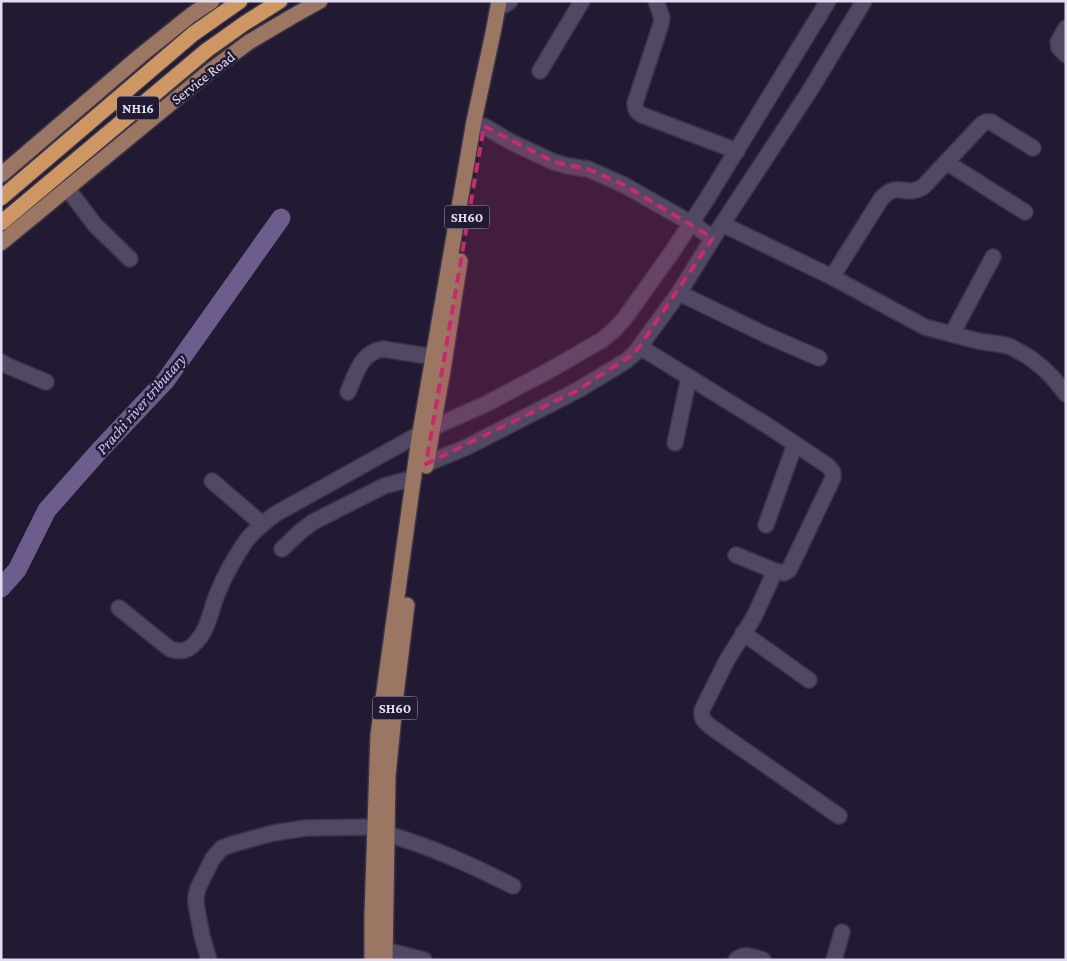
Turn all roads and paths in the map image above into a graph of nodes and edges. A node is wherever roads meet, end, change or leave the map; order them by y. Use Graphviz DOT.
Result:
graph roads {
  1 [pos="212,1"];
  2 [pos="240,1"];
  3 [pos="280,1"];
  4 [pos="320,1"];
  5 [pos="582,1"];
  6 [pos="648,1"];
  7 [pos="655,1"];
  8 [pos="828,1"];
  9 [pos="864,1"];
  10 [pos="505,2"];
  11 [pos="1066,28"];
  12 [pos="497,34"];
  13 [pos="1066,55"];
  14 [pos="540,71"];
  15 [pos="484,126"];
  16 [pos="1033,148"];
  17 [pos="737,151"];
  18 [pos="946,162"];
  19 [pos="1,175"];
  20 [pos="68,188"];
  21 [pos="1,198"];
  22 [pos="1026,212"];
  23 [pos="1,223"];
  24 [pos="693,224"];
  25 [pos="722,224"];
  26 [pos="712,237"];
  27 [pos="1,243"];
  28 [pos="993,257"];
  29 [pos="130,260"];
  30 [pos="832,277"];
  31 [pos="679,293"];
  32 [pos="952,334"];
  33 [pos="640,347"];
  34 [pos="433,357"];
  35 [pos="819,358"];
  36 [pos="1,362"];
  37 [pos="689,377"];
  38 [pos="46,382"];
  39 [pos="348,392"];
  40 [pos="1066,394"];
  41 [pos="426,433"];
  42 [pos="675,444"];
  43 [pos="795,444"];
  44 [pos="421,467"];
  45 [pos="212,481"];
  46 [pos="262,524"];
  47 [pos="766,526"];
  48 [pos="282,549"];
  49 [pos="736,555"];
  50 [pos="775,571"];
  51 [pos="119,608"];
  52 [pos="743,633"];
  53 [pos="809,680"];
  54 [pos="839,816"];
  55 [pos="381,830"];
  56 [pos="513,886"];
  57 [pos="842,932"];
  58 [pos="385,955"];
  59 [pos="209,960"];
  60 [pos="372,960"];
  61 [pos="424,960"];
  62 [pos="736,960"];
  63 [pos="763,960"];
  64 [pos="834,960"];
  1 -- 19 [label="main road"];
  2 -- 21 [label="highway, NH16"];
  3 -- 23 [label="highway, NH16"];
  4 -- 20 [label="main road, Service Road"];
  5 -- 14 [label="street"];
  6 -- 7 [label="street"];
  7 -- 17 [label="street"];
  8 -- 17 [label="street"];
  9 -- 25 [label="street"];
  10 -- 12 [label="main road, SH60"];
  11 -- 13 [label="street"];
  12 -- 15 [label="main road, SH60"];
  12 -- 34 [label="main road, SH60"];
  15 -- 24 [label="street"];
  15 -- 41 [label="main road, SH60"];
  16 -- 18 [label="street"];
  17 -- 24 [label="street"];
  18 -- 22 [label="street"];
  18 -- 30 [label="street"];
  20 -- 27 [label="main road, Service Road"];
  20 -- 29 [label="street"];
  24 -- 26 [label="street"];
  24 -- 41 [label="street"];
  25 -- 26 [label="street"];
  25 -- 30 [label="street"];
  26 -- 31 [label="street"];
  28 -- 32 [label="street"];
  30 -- 32 [label="street"];
  31 -- 33 [label="street"];
  31 -- 35 [label="street"];
  32 -- 40 [label="street"];
  33 -- 37 [label="street"];
  33 -- 44 [label="street"];
  34 -- 39 [label="street"];
  34 -- 41 [label="main road, SH60"];
  36 -- 38 [label="street"];
  37 -- 42 [label="street"];
  37 -- 43 [label="street"];
  41 -- 44 [label="main road, SH60"];
  41 -- 46 [label="street"];
  43 -- 47 [label="street"];
  43 -- 50 [label="street"];
  44 -- 48 [label="street"];
  44 -- 55 [label="main road, SH60"];
  45 -- 46 [label="street"];
  46 -- 51 [label="street"];
  49 -- 50 [label="street"];
  50 -- 52 [label="street"];
  52 -- 53 [label="street"];
  52 -- 54 [label="street"];
  55 -- 56 [label="street"];
  55 -- 58 [label="main road, SH60"];
  55 -- 59 [label="street"];
  55 -- 60 [label="main road, SH60"];
  57 -- 64 [label="street"];
  58 -- 61 [label="street"];
  62 -- 63 [label="street"];
}
